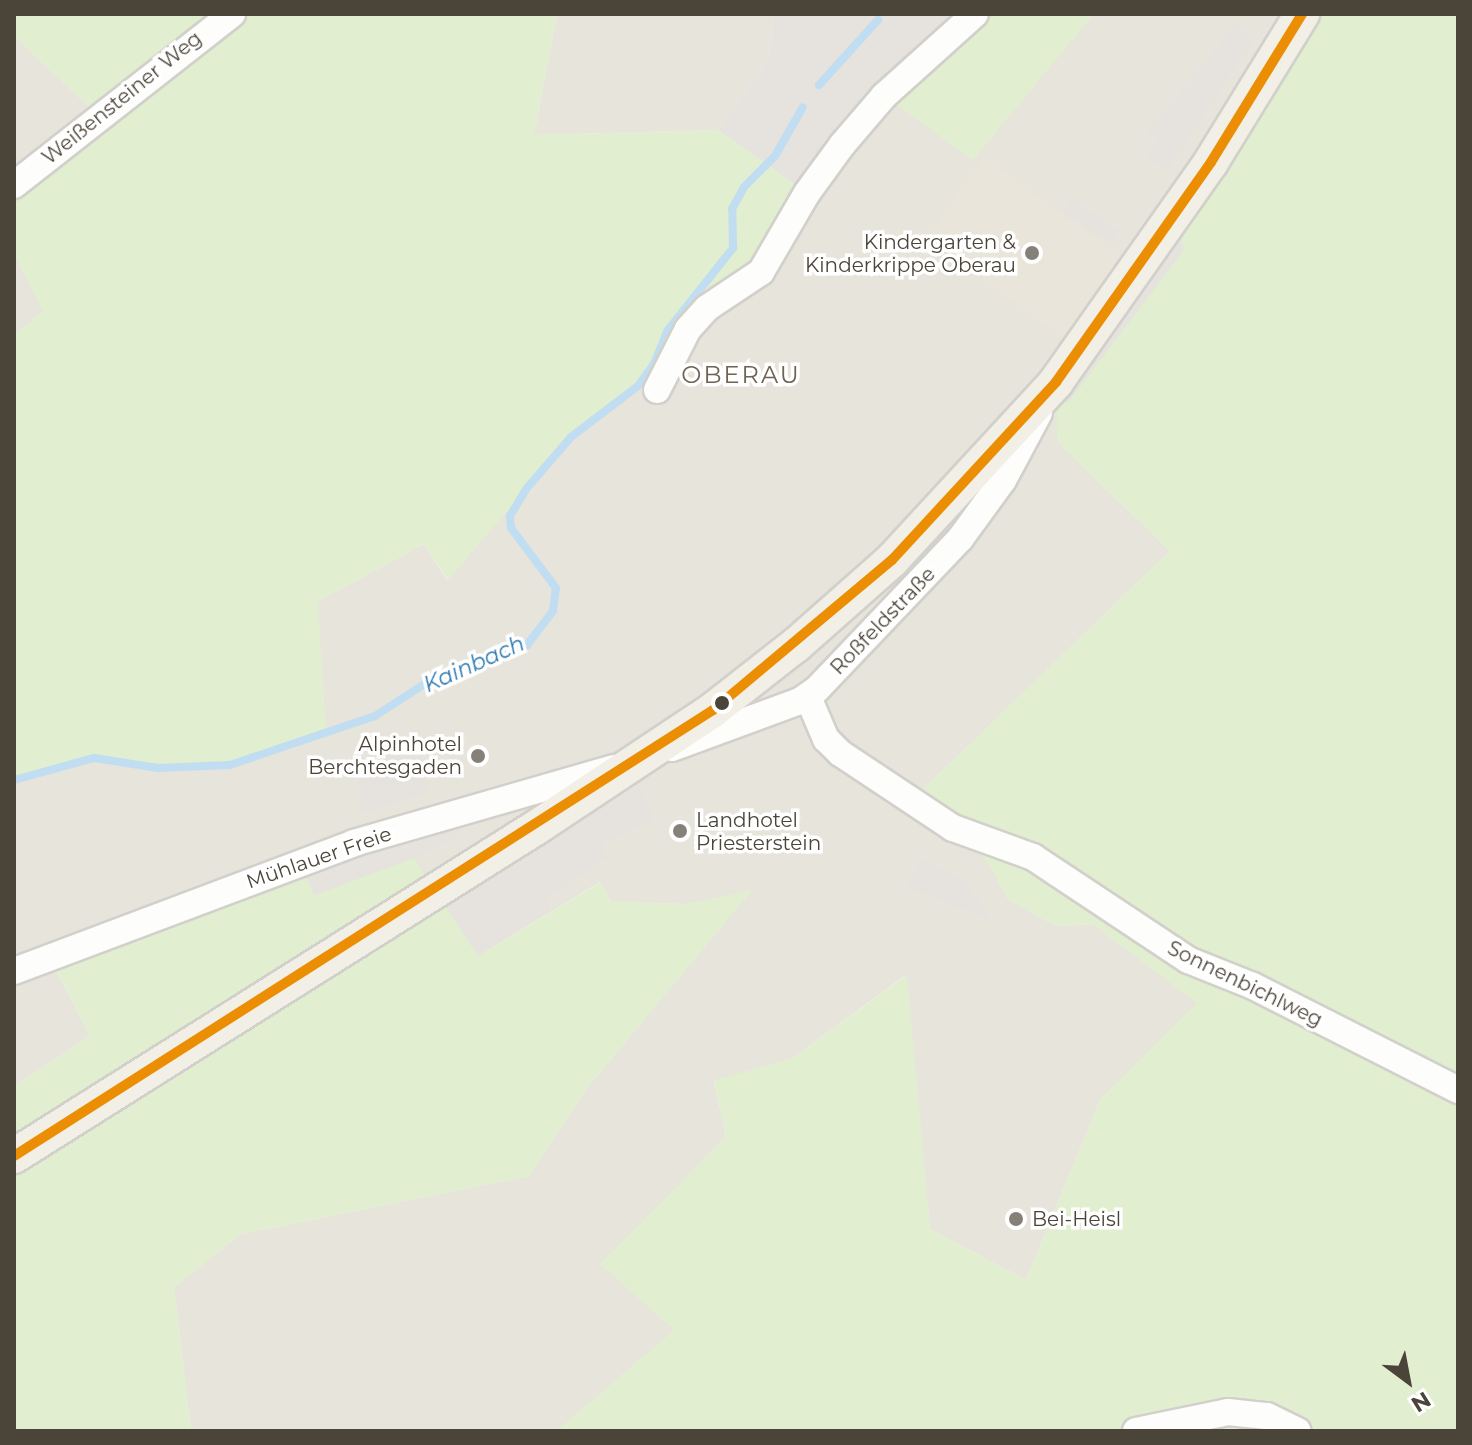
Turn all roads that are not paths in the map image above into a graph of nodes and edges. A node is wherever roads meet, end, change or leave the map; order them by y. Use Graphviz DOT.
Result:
graph roads {
  1 [pos="232,14"];
  2 [pos="975,14"];
  3 [pos="1302,14"];
  4 [pos="14,185"];
  5 [pos="1056,382"];
  6 [pos="657,390"];
  7 [pos="808,697"];
  8 [pos="631,763"];
  9 [pos="14,971"];
  10 [pos="1458,1090"];
  11 [pos="14,1156"];
  12 [pos="1136,1431"];
  13 [pos="1298,1431"];
  1 -- 4 [label="street, Weißensteiner Weg"];
  2 -- 6 [label="street"];
  3 -- 5 [label="main road, Roßfeldstraße"];
  5 -- 7 [label="street, Roßfeldstraße"];
  5 -- 8 [label="main road, Roßfeldstraße"];
  7 -- 8 [label="street, Roßfeldstraße"];
  7 -- 10 [label="street, Sonnenbichlweg"];
  8 -- 9 [label="street, Mühlauer Freie"];
  8 -- 11 [label="main road, Roßfeldstraße"];
  12 -- 13 [label="street"];
}
